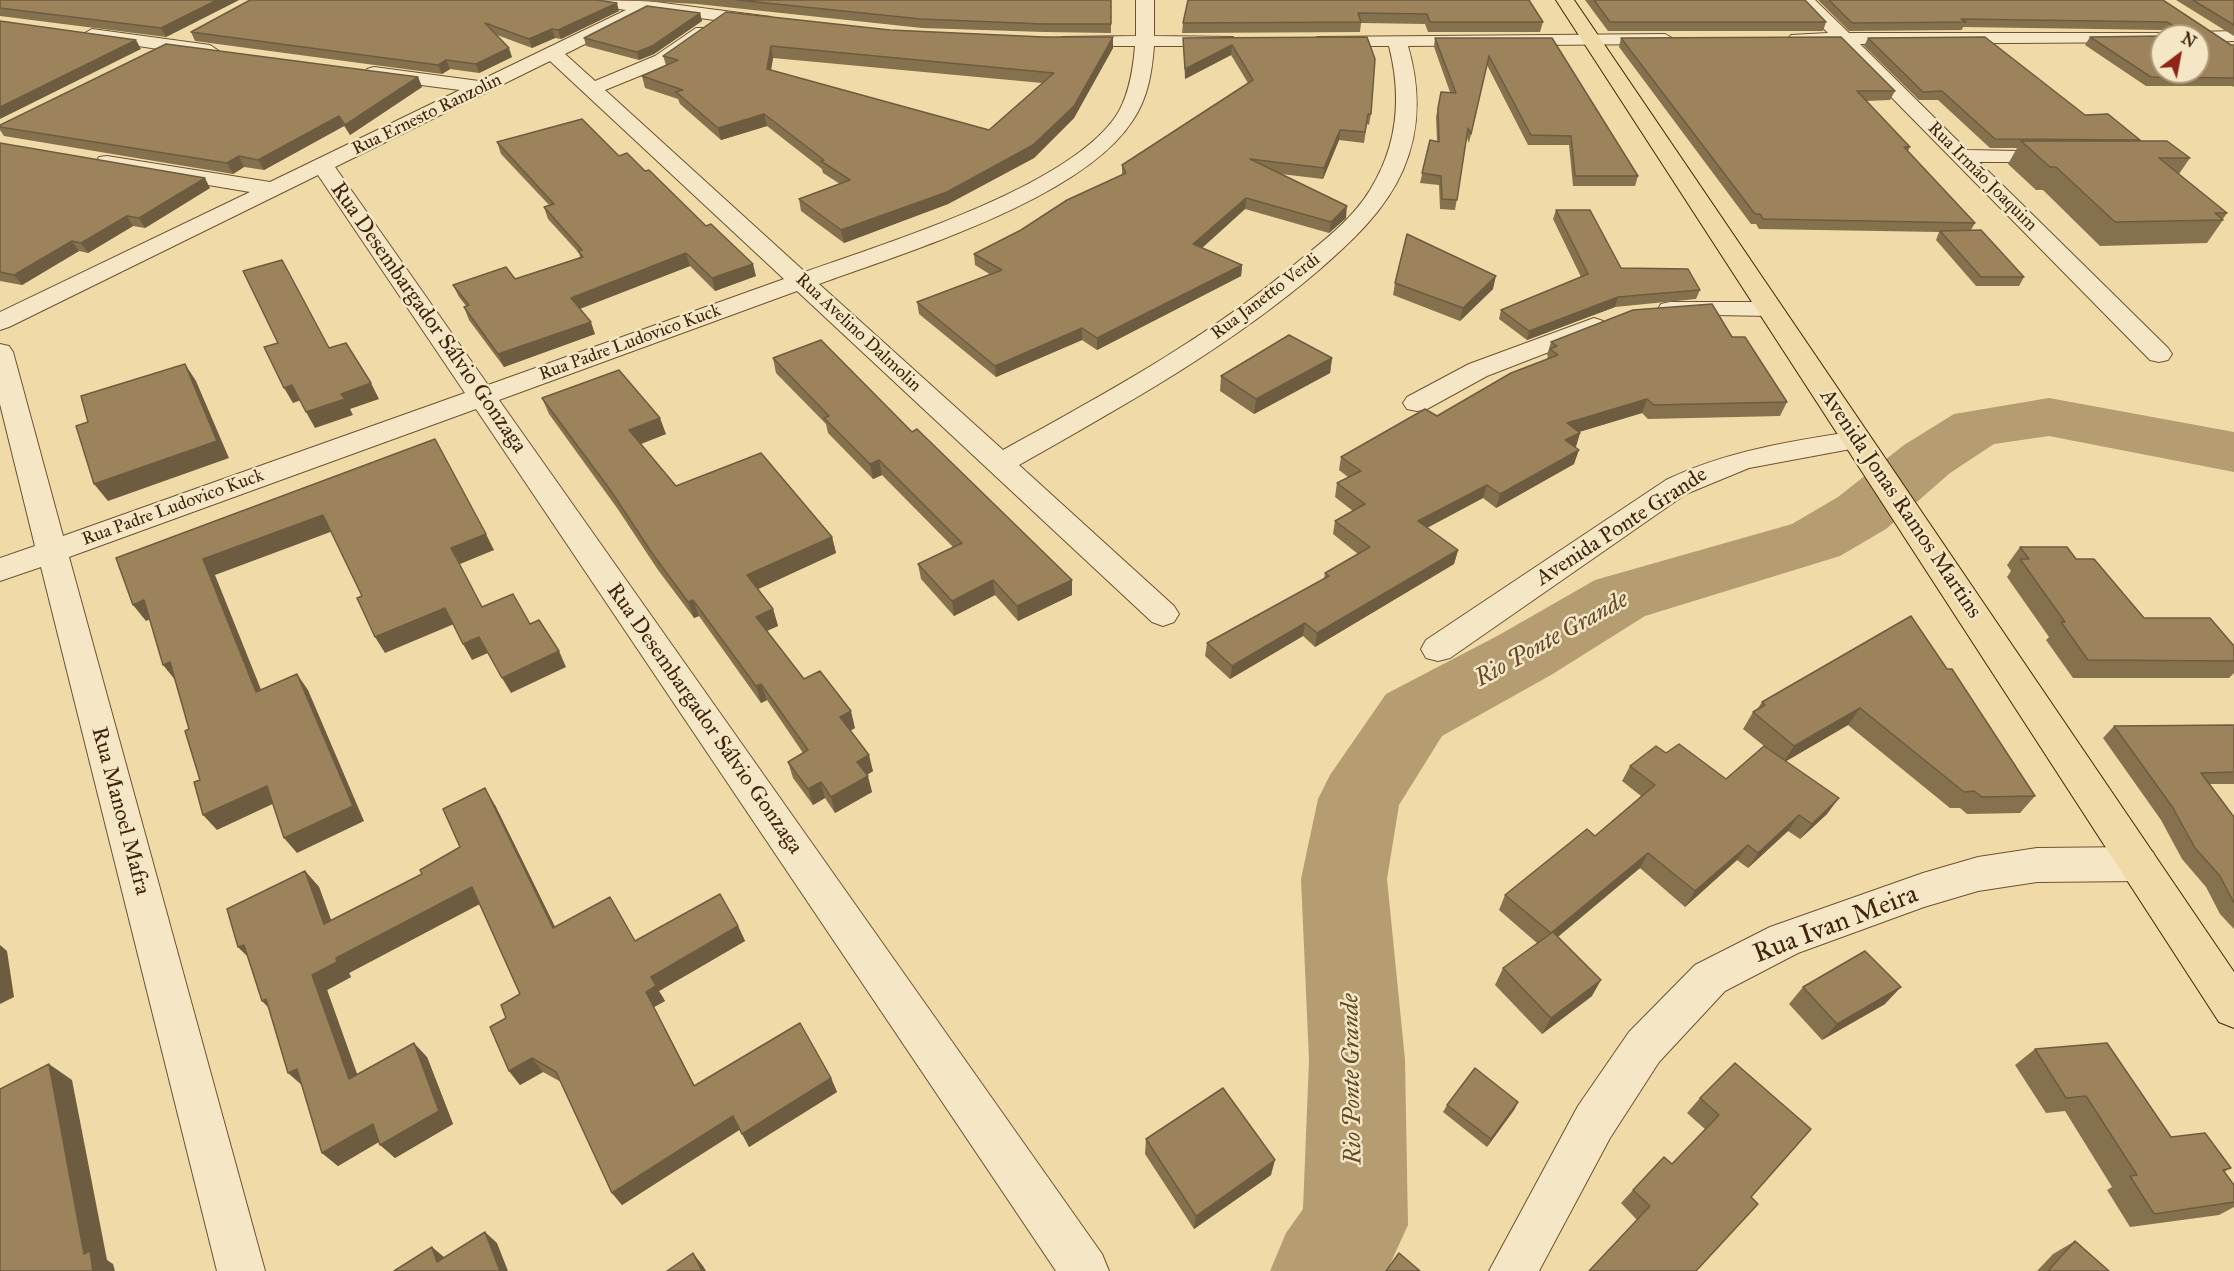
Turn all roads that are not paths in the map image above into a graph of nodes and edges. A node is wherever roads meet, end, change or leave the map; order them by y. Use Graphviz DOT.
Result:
graph roads {
  1 [pos="588,0"];
  2 [pos="1145,0"];
  3 [pos="1565,0"];
  4 [pos="1805,0"];
  5 [pos="653,3"];
  6 [pos="723,16"];
  7 [pos="2188,18"];
  8 [pos="780,22"];
  9 [pos="2194,24"];
  10 [pos="198,30"];
  11 [pos="79,33"];
  12 [pos="2234,36"];
  13 [pos="2150,37"];
  14 [pos="2210,37"];
  15 [pos="1844,38"];
  16 [pos="2210,38"];
  17 [pos="1683,39"];
  18 [pos="1775,39"];
  19 [pos="1592,40"];
  20 [pos="1045,41"];
  21 [pos="1242,41"];
  22 [pos="1302,41"];
  23 [pos="1397,41"];
  24 [pos="1146,42"];
  25 [pos="168,45"];
  26 [pos="2234,47"];
  27 [pos="226,53"];
  28 [pos="553,53"];
  29 [pos="137,61"];
  30 [pos="354,70"];
  31 [pos="482,87"];
  32 [pos="592,89"];
  33 [pos="2081,155"];
  34 [pos="1961,156"];
  35 [pos="91,159"];
  36 [pos="323,166"];
  37 [pos="274,189"];
  38 [pos="801,281"];
  39 [pos="11,309"];
  40 [pos="1649,309"];
  41 [pos="1770,309"];
  42 [pos="1613,318"];
  43 [pos="0,322"];
  44 [pos="0,352"];
  45 [pos="2159,354"];
  46 [pos="482,397"];
  47 [pos="1417,403"];
  48 [pos="1857,440"];
  49 [pos="1000,465"];
  50 [pos="52,552"];
  51 [pos="0,570"];
  52 [pos="1162,614"];
  53 [pos="1438,649"];
  54 [pos="2139,864"];
  55 [pos="2234,1008"];
  56 [pos="241,1271"];
  57 [pos="1085,1271"];
  58 [pos="1514,1271"];
  1 -- 5 [label="street"];
  2 -- 24 [label="street, Rua Padre Ludovico Kuck"];
  3 -- 19 [label="main road, Avenida Jonas Ramos Martins"];
  4 -- 15 [label="street, Rua Irmão Joaquim"];
  5 -- 6 [label="street"];
  5 -- 28 [label="street, Rua Ernesto Ranzolin"];
  6 -- 8 [label="street"];
  6 -- 32 [label="street"];
  7 -- 9 [label="street"];
  10 -- 25 [label="street"];
  11 -- 25 [label="street"];
  12 -- 14 [label="street"];
  13 -- 15 [label="street"];
  15 -- 18 [label="street"];
  15 -- 34 [label="street, Rua Irmão Joaquim"];
  16 -- 26 [label="street"];
  17 -- 19 [label="street"];
  19 -- 23 [label="street"];
  19 -- 41 [label="main road, Avenida Jonas Ramos Martins"];
  20 -- 24 [label="street"];
  21 -- 24 [label="street"];
  22 -- 23 [label="street"];
  23 -- 49 [label="street, Rua Janetto Verdi"];
  24 -- 38 [label="street, Rua Padre Ludovico Kuck"];
  25 -- 27 [label="street"];
  25 -- 29 [label="street"];
  28 -- 31 [label="street, Rua Ernesto Ranzolin"];
  28 -- 32 [label="street, Rua Avelino Dalmolin"];
  30 -- 31 [label="street"];
  31 -- 36 [label="street, Rua Ernesto Ranzolin"];
  32 -- 38 [label="street, Rua Avelino Dalmolin"];
  33 -- 34 [label="street"];
  34 -- 45 [label="street, Rua Irmão Joaquim"];
  35 -- 37 [label="street"];
  36 -- 37 [label="street, Rua Ernesto Ranzolin"];
  36 -- 46 [label="street, Rua Desembargador Sálvio Gonzaga"];
  37 -- 39 [label="street, Rua Ernesto Ranzolin"];
  38 -- 46 [label="street, Rua Padre Ludovico Kuck"];
  38 -- 49 [label="street, Rua Avelino Dalmolin"];
  39 -- 43 [label="street, Rua Ernesto Ranzolin"];
  40 -- 41 [label="street"];
  41 -- 48 [label="main road, Avenida Jonas Ramos Martins"];
  42 -- 47 [label="street"];
  44 -- 50 [label="street, Rua Manoel Mafra"];
  46 -- 50 [label="street, Rua Padre Ludovico Kuck"];
  46 -- 57 [label="street, Rua Desembargador Sálvio Gonzaga"];
  48 -- 53 [label="street, Avenida Ponte Grande"];
  48 -- 54 [label="main road, Avenida Jonas Ramos Martins"];
  49 -- 52 [label="street, Rua Avelino Dalmolin"];
  50 -- 51 [label="street, Rua Padre Ludovico Kuck"];
  50 -- 56 [label="street, Rua Manoel Mafra"];
  54 -- 55 [label="main road, Avenida Jonas Ramos Martins"];
  54 -- 58 [label="street, Rua Ivan Meira"];
}
